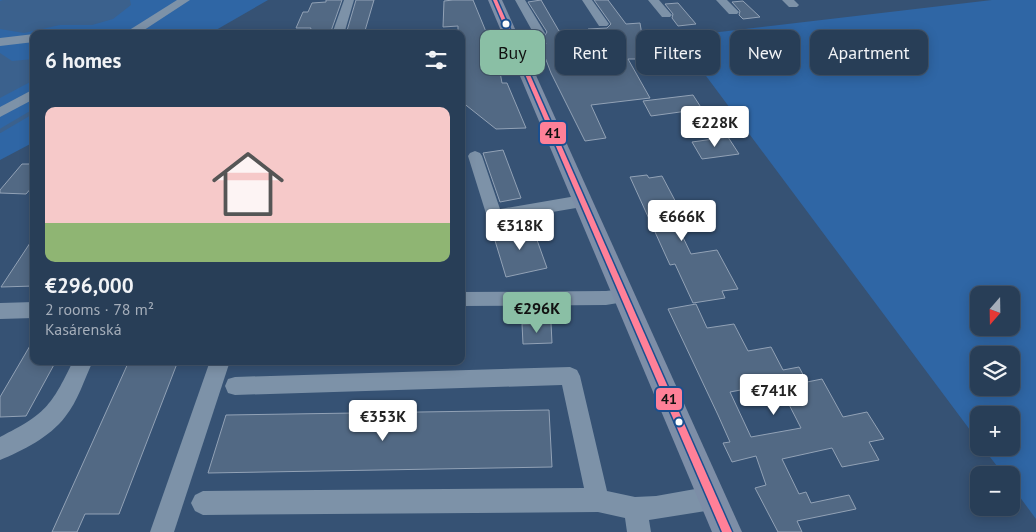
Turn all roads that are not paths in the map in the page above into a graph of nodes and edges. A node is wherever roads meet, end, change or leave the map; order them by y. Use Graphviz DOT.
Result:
graph roads {
  1 [pos="185,0"];
  2 [pos="349,0"];
  3 [pos="495,0"];
  4 [pos="520,0"];
  5 [pos="587,0"];
  6 [pos="654,0"];
  7 [pos="721,0"];
  8 [pos="733,12"];
  9 [pos="666,15"];
  10 [pos="603,24"];
  11 [pos="136,30"];
  12 [pos="339,30"];
  13 [pos="537,30"];
  14 [pos="30,38"];
  15 [pos="0,42"];
  16 [pos="30,94"];
  17 [pos="0,113"];
  18 [pos="475,156"];
  19 [pos="582,201"];
  20 [pos="624,296"];
  21 [pos="465,300"];
  22 [pos="0,310"];
  23 [pos="30,310"];
  24 [pos="81,365"];
  25 [pos="219,365"];
  26 [pos="235,386"];
  27 [pos="0,449"];
  28 [pos="712,498"];
  29 [pos="598,500"];
  30 [pos="203,503"];
  31 [pos="637,521"];
  32 [pos="162,532"];
  33 [pos="727,532"];
  1 -- 11 [label="street"];
  2 -- 12 [label="street"];
  3 -- 19 [label="main road"];
  4 -- 13 [label="street"];
  5 -- 10 [label="street"];
  6 -- 9 [label="street"];
  7 -- 8 [label="street"];
  14 -- 15 [label="street"];
  16 -- 17 [label="street"];
  18 -- 19 [label="street"];
  19 -- 20 [label="main road"];
  20 -- 21 [label="street"];
  20 -- 28 [label="main road"];
  22 -- 23 [label="street"];
  24 -- 27 [label="street"];
  25 -- 32 [label="street"];
  26 -- 29 [label="street"];
  28 -- 31 [label="street"];
  28 -- 33 [label="main road"];
  29 -- 30 [label="street"];
  29 -- 31 [label="street"];
}
